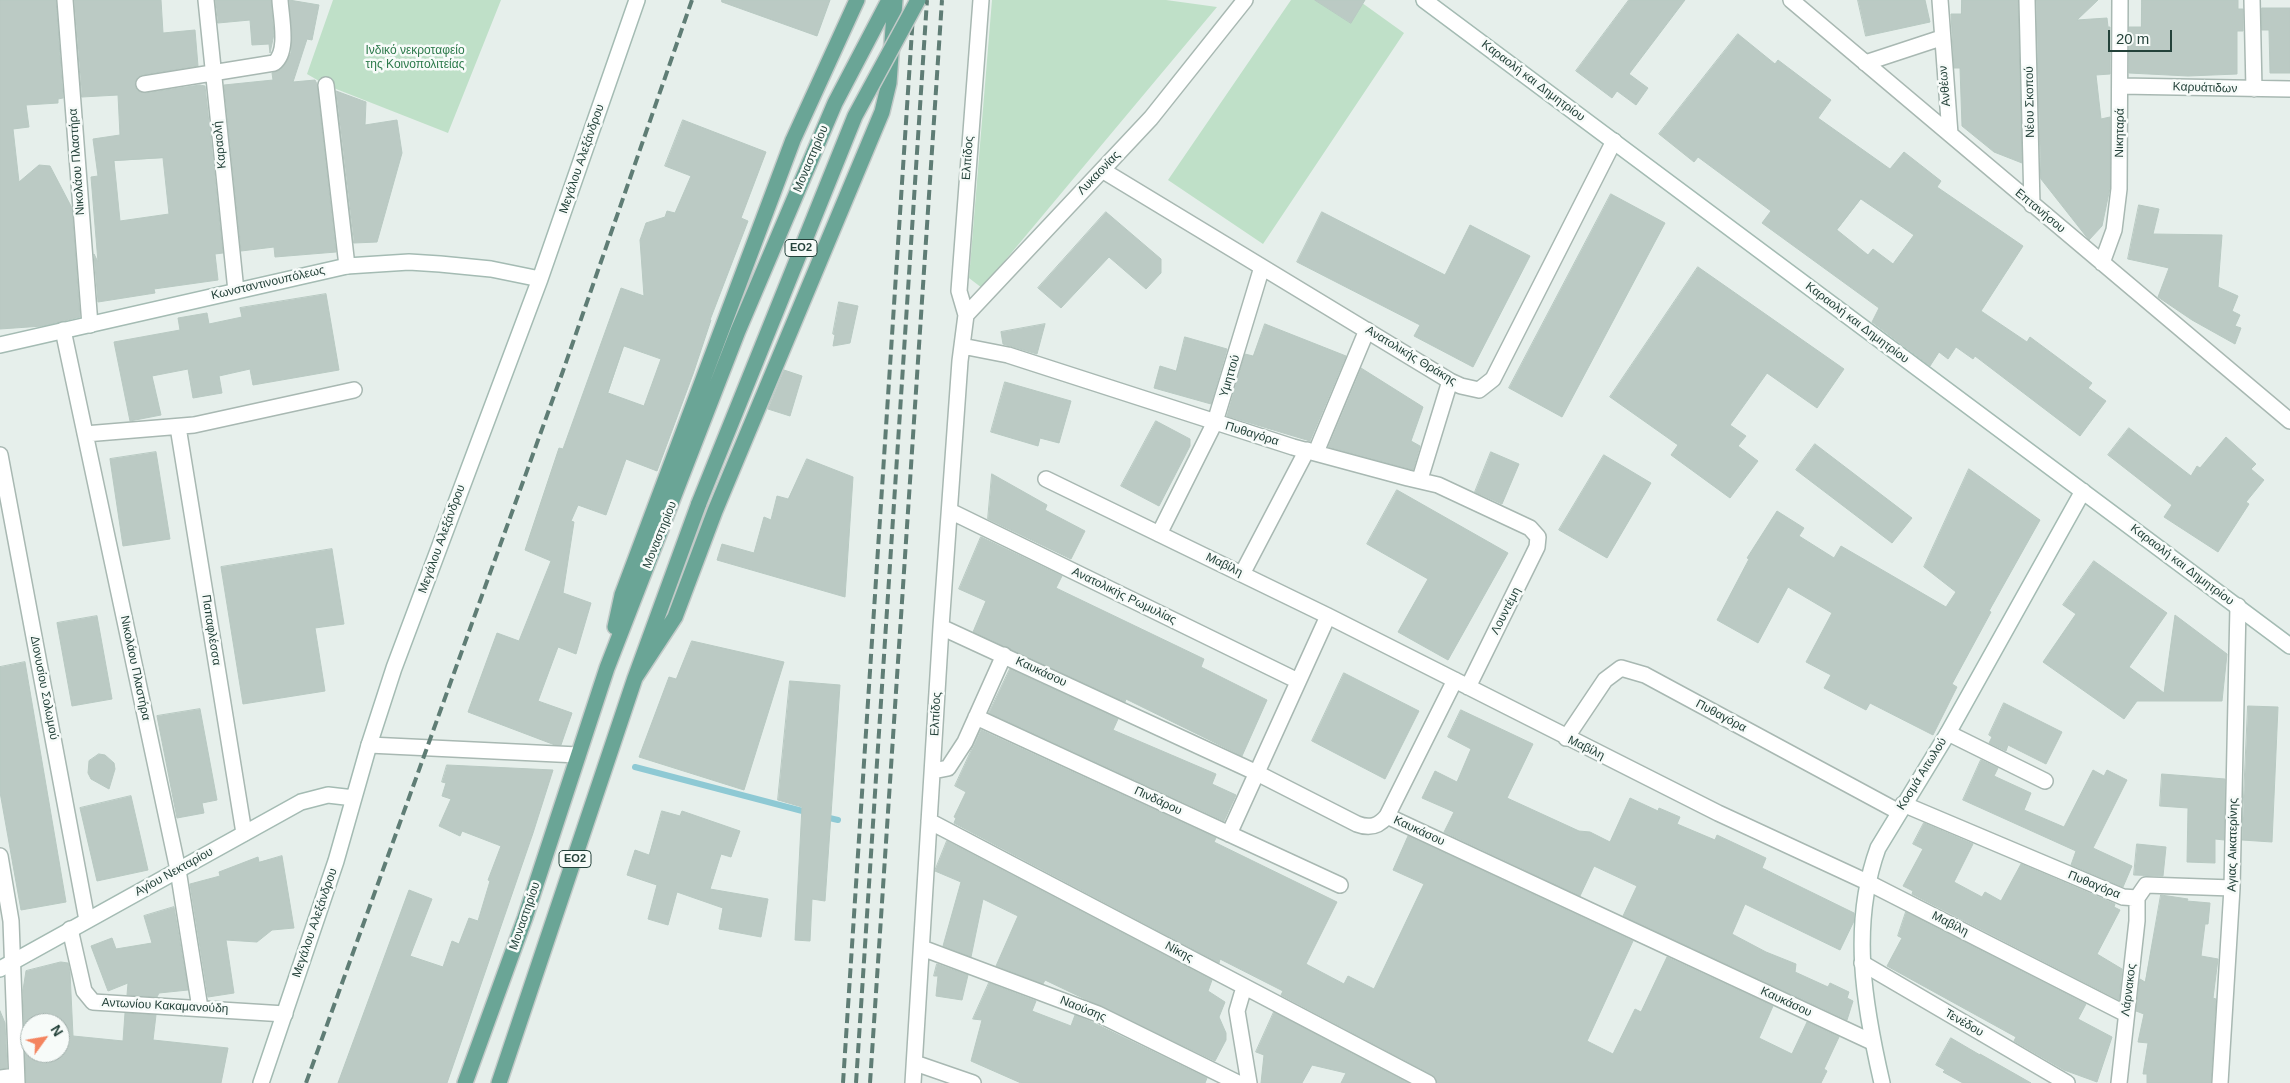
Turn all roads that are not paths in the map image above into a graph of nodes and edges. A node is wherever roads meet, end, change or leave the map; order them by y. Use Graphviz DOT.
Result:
graph roads {
  1 [pos="65,0"];
  2 [pos="206,0"];
  3 [pos="280,0"];
  4 [pos="637,0"];
  5 [pos="857,0"];
  6 [pos="888,0"];
  7 [pos="895,0"];
  8 [pos="918,0"];
  9 [pos="981,0"];
  10 [pos="1241,0"];
  11 [pos="1245,0"];
  12 [pos="1424,0"];
  13 [pos="1791,0"];
  14 [pos="1940,0"];
  15 [pos="2027,0"];
  16 [pos="2120,0"];
  17 [pos="2252,0"];
  18 [pos="1941,38"];
  19 [pos="1865,63"];
  20 [pos="213,74"];
  21 [pos="144,84"];
  22 [pos="326,85"];
  23 [pos="2121,86"];
  24 [pos="2254,89"];
  25 [pos="2290,89"];
  26 [pos="1950,134"];
  27 [pos="1614,141"];
  28 [pos="1102,170"];
  29 [pos="2032,205"];
  30 [pos="2102,263"];
  31 [pos="346,266"];
  32 [pos="1262,267"];
  33 [pos="540,279"];
  34 [pos="236,291"];
  35 [pos="966,315"];
  36 [pos="90,325"];
  37 [pos="63,330"];
  38 [pos="1367,330"];
  39 [pos="0,344"];
  40 [pos="962,346"];
  41 [pos="1450,380"];
  42 [pos="354,390"];
  43 [pos="2290,420"];
  44 [pos="1215,422"];
  45 [pos="178,427"];
  46 [pos="85,434"];
  47 [pos="1312,451"];
  48 [pos="0,455"];
  49 [pos="1046,479"];
  50 [pos="1420,479"];
  51 [pos="2082,491"];
  52 [pos="950,511"];
  53 [pos="1159,534"];
  54 [pos="1536,534"];
  55 [pos="1242,574"];
  56 [pos="2238,606"];
  57 [pos="1328,616"];
  58 [pos="941,627"];
  59 [pos="2290,646"];
  60 [pos="1004,655"];
  61 [pos="607,668"];
  62 [pos="635,678"];
  63 [pos="1298,681"];
  64 [pos="1461,684"];
  65 [pos="976,717"];
  66 [pos="1948,733"];
  67 [pos="1566,738"];
  68 [pos="369,745"];
  69 [pos="578,755"];
  70 [pos="933,771"];
  71 [pos="1257,773"];
  72 [pos="2045,781"];
  73 [pos="354,798"];
  74 [pos="1901,808"];
  75 [pos="1387,816"];
  76 [pos="929,821"];
  77 [pos="244,833"];
  78 [pos="1229,834"];
  79 [pos="0,856"];
  80 [pos="178,870"];
  81 [pos="1867,882"];
  82 [pos="1340,885"];
  83 [pos="2232,888"];
  84 [pos="2137,898"];
  85 [pos="87,920"];
  86 [pos="70,929"];
  87 [pos="922,948"];
  88 [pos="1862,964"];
  89 [pos="7,965"];
  90 [pos="1244,986"];
  91 [pos="200,1008"];
  92 [pos="284,1014"];
  93 [pos="2126,1014"];
  94 [pos="1872,1042"];
  95 [pos="915,1063"];
  96 [pos="0,1078"];
  97 [pos="16,1080"];
  98 [pos="261,1083"];
  99 [pos="465,1083"];
  100 [pos="500,1083"];
  101 [pos="914,1083"];
  102 [pos="973,1083"];
  103 [pos="1238,1083"];
  104 [pos="1249,1083"];
  105 [pos="1428,1083"];
  106 [pos="1882,1083"];
  107 [pos="2067,1083"];
  108 [pos="2119,1083"];
  109 [pos="2220,1083"];
  1 -- 36 [label="street, Νικολάου Πλαστήρα"];
  2 -- 20 [label="street, Καραολή"];
  3 -- 20 [label="street"];
  4 -- 33 [label="street, Μεγάλου Αλεξάνδρου"];
  5 -- 61 [label="main road"];
  6 -- 61 [label="main road, Μοναστηρίου / ΕΟ2"];
  7 -- 62 [label="main road"];
  8 -- 62 [label="main road, Μοναστηρίου / ΕΟ2, bridge"];
  9 -- 35 [label="street, Ελπίδος"];
  10 -- 11 [label="street"];
  11 -- 28 [label="street, Λυκαονίας"];
  12 -- 27 [label="street, Καραολή και Δημητρίου"];
  13 -- 19 [label="street, Επτανήσου"];
  14 -- 18 [label="street, Ανθέων"];
  15 -- 29 [label="street, Νέου Σκοπού"];
  16 -- 23 [label="street, Νικηταρά"];
  17 -- 24 [label="street"];
  18 -- 19 [label="street"];
  18 -- 26 [label="street, Ανθέων"];
  19 -- 26 [label="street, Επτανήσου"];
  20 -- 21 [label="street"];
  20 -- 34 [label="street, Καραολή"];
  22 -- 31 [label="street"];
  23 -- 24 [label="street, Καρυάτιδων"];
  23 -- 30 [label="street, Νικηταρά"];
  24 -- 25 [label="street, Καρυάτιδων"];
  26 -- 29 [label="street, Επτανήσου"];
  27 -- 41 [label="street, Ανατολικής Θράκης"];
  27 -- 51 [label="street, Καραολή και Δημητρίου"];
  28 -- 32 [label="street, Ανατολικής Θράκης"];
  28 -- 35 [label="street, Λυκαονίας"];
  29 -- 30 [label="street, Επτανήσου"];
  30 -- 43 [label="street, Επτανήσου"];
  31 -- 33 [label="street, Κωνσταντινουπόλεως"];
  31 -- 34 [label="street, Κωνσταντινουπόλεως"];
  32 -- 38 [label="street, Ανατολικής Θράκης"];
  32 -- 44 [label="street, Υμηττού"];
  33 -- 68 [label="street, Μεγάλου Αλεξάνδρου"];
  34 -- 36 [label="street, Κωνσταντινουπόλεως"];
  35 -- 40 [label="street"];
  36 -- 37 [label="street, Κωνσταντινουπόλεως"];
  37 -- 39 [label="street, Κωνσταντινουπόλεως"];
  37 -- 46 [label="street, Νικολάου Πλαστήρα"];
  38 -- 41 [label="street, Ανατολικής Θράκης"];
  38 -- 47 [label="street"];
  40 -- 44 [label="street, Πυθαγόρα"];
  40 -- 52 [label="street, Ελπίδος"];
  41 -- 50 [label="street"];
  42 -- 45 [label="street"];
  44 -- 47 [label="street, Πυθαγόρα"];
  44 -- 53 [label="street, Υμηττού"];
  45 -- 46 [label="street"];
  45 -- 77 [label="street, Παπαφλέσσα"];
  46 -- 80 [label="street, Νικολάου Πλαστήρα"];
  47 -- 50 [label="street, Πυθαγόρα"];
  47 -- 55 [label="street"];
  48 -- 85 [label="street, Διονυσίου Σολωμού"];
  49 -- 53 [label="street, Μαβίλη"];
  50 -- 54 [label="street, Πυθαγόρα"];
  51 -- 56 [label="street, Καραολή και Δημητρίου"];
  51 -- 66 [label="street, Κοσμά Αιτωλού"];
  52 -- 58 [label="street, Ελπίδος"];
  52 -- 63 [label="street, Ανατολικής Ρωμυλίας"];
  53 -- 55 [label="street, Μαβίλη"];
  54 -- 64 [label="street, Λουντέμη"];
  55 -- 57 [label="street, Μαβίλη"];
  56 -- 59 [label="street, Καραολή και Δημητρίου"];
  56 -- 83 [label="street, Αγιας Αικατερίνης"];
  57 -- 63 [label="street"];
  57 -- 64 [label="street, Μαβίλη"];
  58 -- 60 [label="street, Καυκάσου"];
  58 -- 70 [label="street, Ελπίδος"];
  60 -- 65 [label="street"];
  60 -- 71 [label="street, Καυκάσου"];
  61 -- 69 [label="main road, Μοναστηρίου / ΕΟ2"];
  62 -- 100 [label="main road, Μοναστηρίου / ΕΟ2"];
  63 -- 71 [label="street"];
  64 -- 67 [label="street, Μαβίλη"];
  64 -- 75 [label="street, Λουντέμη"];
  65 -- 70 [label="street"];
  65 -- 78 [label="street, Πινδάρου"];
  66 -- 72 [label="street"];
  66 -- 74 [label="street, Κοσμά Αιτωλού"];
  67 -- 74 [label="street, Πυθαγόρα"];
  67 -- 81 [label="street, Μαβίλη"];
  68 -- 69 [label="street"];
  68 -- 73 [label="street, Μεγάλου Αλεξάνδρου"];
  69 -- 99 [label="main road, Μοναστηρίου / ΕΟ2"];
  70 -- 76 [label="street, Ελπίδος"];
  71 -- 75 [label="street, Καυκάσου"];
  71 -- 78 [label="street"];
  73 -- 77 [label="street, Αγίου Νεκταρίου"];
  73 -- 92 [label="street, Μεγάλου Αλεξάνδρου"];
  74 -- 81 [label="street, Κοσμά Αιτωλού"];
  74 -- 84 [label="street, Πυθαγόρα"];
  75 -- 94 [label="street, Καυκάσου"];
  76 -- 87 [label="street, Ελπίδος"];
  76 -- 90 [label="street, Νίκης"];
  77 -- 80 [label="street, Αγίου Νεκταρίου"];
  78 -- 82 [label="street, Πινδάρου"];
  79 -- 89 [label="street"];
  80 -- 85 [label="street, Αγίου Νεκταρίου"];
  80 -- 91 [label="street, Νικολάου Πλαστήρα"];
  81 -- 88 [label="street, Κοσμά Αιτωλού"];
  81 -- 93 [label="street, Μαβίλη"];
  83 -- 84 [label="street, Πυθαγόρα"];
  83 -- 109 [label="street, Αγιας Αικατερίνης"];
  84 -- 93 [label="street, Λάρνακος"];
  85 -- 86 [label="street, Αγίου Νεκταρίου"];
  86 -- 89 [label="street, Αγίου Νεκταρίου"];
  86 -- 91 [label="street, Αντωνίου Κακαμανούδη"];
  87 -- 95 [label="street, Ελπίδος"];
  87 -- 103 [label="street, Ναούσης"];
  88 -- 94 [label="street, Κοσμά Αιτωλού"];
  88 -- 107 [label="street, Τενέδου"];
  89 -- 97 [label="street"];
  90 -- 104 [label="street"];
  90 -- 105 [label="street, Νίκης"];
  91 -- 92 [label="street, Αντωνίου Κακαμανούδη"];
  92 -- 98 [label="street, Μεγάλου Αλεξάνδρου"];
  93 -- 108 [label="street, Λάρνακος"];
  94 -- 106 [label="street, Κοσμά Αιτωλού"];
  95 -- 101 [label="street, Ελπίδος"];
  95 -- 102 [label="street"];
  96 -- 97 [label="street"];
}
